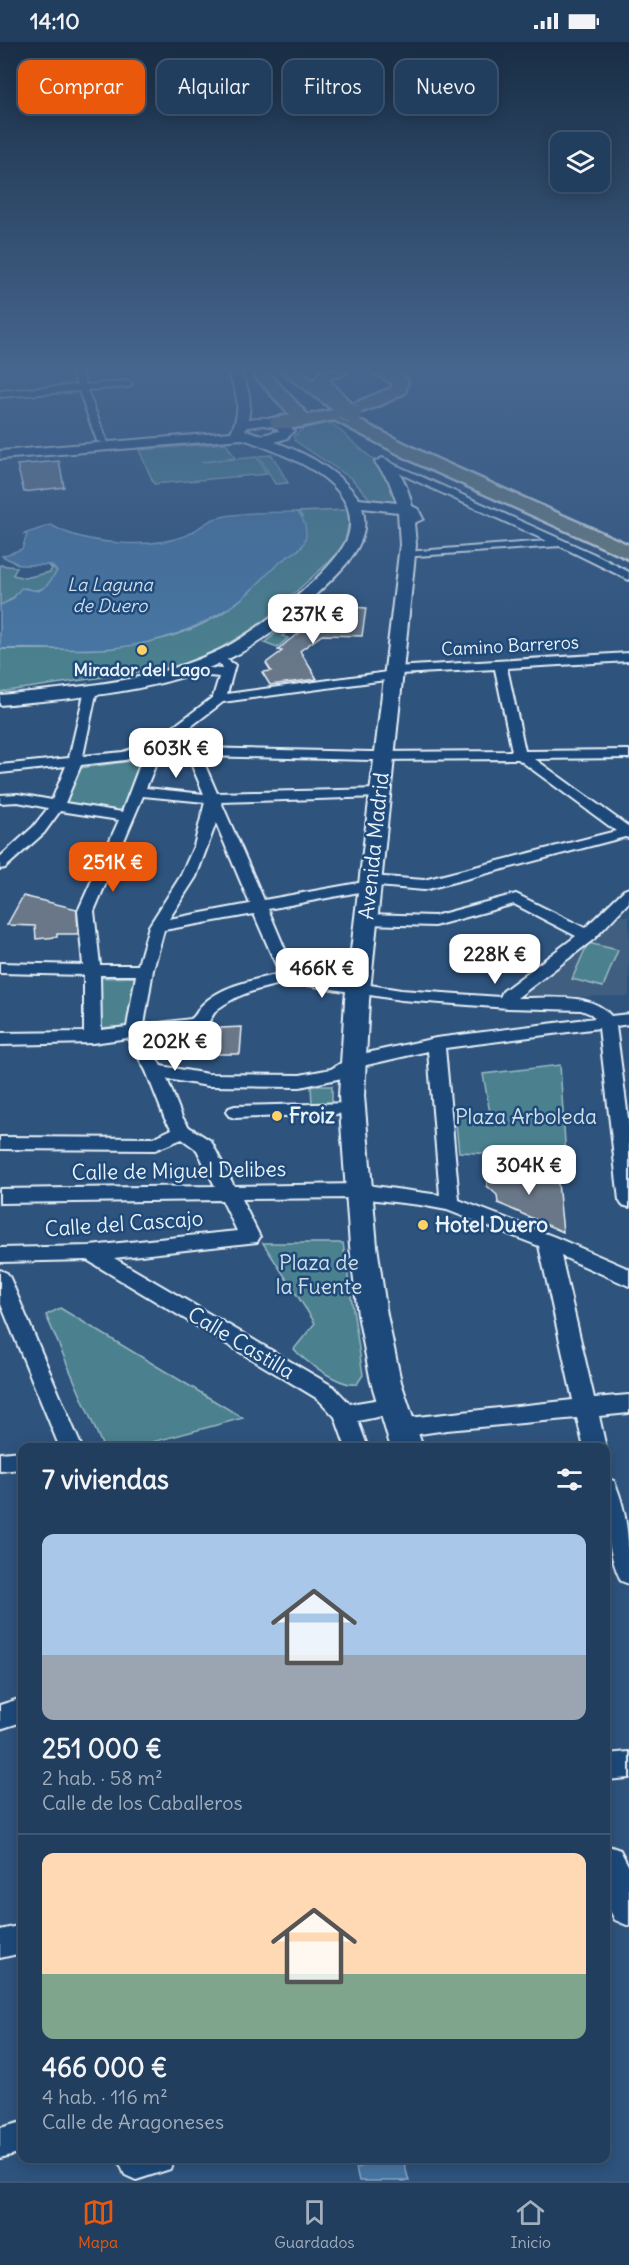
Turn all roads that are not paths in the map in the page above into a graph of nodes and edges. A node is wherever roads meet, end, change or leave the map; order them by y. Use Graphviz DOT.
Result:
graph roads {
  1 [pos="324,471"];
  2 [pos="330,471"];
  3 [pos="389,471"];
  4 [pos="402,471"];
  5 [pos="448,471"];
  6 [pos="471,471"];
  7 [pos="361,504"];
  8 [pos="405,508"];
  9 [pos="629,540"];
  10 [pos="562,543"];
  11 [pos="407,550"];
  12 [pos="629,553"];
  13 [pos="629,577"];
  14 [pos="629,657"];
  15 [pos="222,664"];
  16 [pos="500,665"];
  17 [pos="393,673"];
  18 [pos="90,694"];
  19 [pos="219,699"];
  20 [pos="0,702"];
  21 [pos="182,727"];
  22 [pos="146,749"];
  23 [pos="193,752"];
  24 [pos="520,754"];
  25 [pos="629,754"];
  26 [pos="384,755"];
  27 [pos="75,762"];
  28 [pos="0,769"];
  29 [pos="139,791"];
  30 [pos="380,792"];
  31 [pos="213,797"];
  32 [pos="0,799"];
  33 [pos="57,805"];
  34 [pos="128,817"];
  35 [pos="215,820"];
  36 [pos="628,833"];
  37 [pos="0,865"];
  38 [pos="370,883"];
  39 [pos="629,893"];
  40 [pos="259,906"];
  41 [pos="367,919"];
  42 [pos="158,926"];
  43 [pos="588,936"];
  44 [pos="0,968"];
  45 [pos="92,970"];
  46 [pos="145,970"];
  47 [pos="289,977"];
  48 [pos="359,988"];
  49 [pos="508,1003"];
  50 [pos="629,1020"];
  51 [pos="607,1022"];
  52 [pos="134,1033"];
  53 [pos="93,1037"];
  54 [pos="0,1039"];
  55 [pos="436,1044"];
  56 [pos="353,1062"];
  57 [pos="155,1071"];
  58 [pos="300,1081"];
  59 [pos="304,1109"];
  60 [pos="352,1109"];
  61 [pos="235,1112"];
  62 [pos="183,1131"];
  63 [pos="0,1143"];
  64 [pos="359,1191"];
  65 [pos="230,1194"];
  66 [pos="0,1196"];
  67 [pos="629,1200"];
  68 [pos="450,1204"];
  69 [pos="548,1242"];
  70 [pos="90,1253"];
  71 [pos="0,1255"];
  72 [pos="0,1278"];
  73 [pos="629,1278"];
  74 [pos="629,1404"];
  75 [pos="585,1410"];
  76 [pos="345,1414"];
  77 [pos="400,1427"];
  78 [pos="69,1443"];
  79 [pos="355,1443"];
  80 [pos="594,1443"];
  81 [pos="18,1460"];
  82 [pos="0,1462"];
  83 [pos="610,1495"];
  84 [pos="621,1513"];
  85 [pos="629,1573"];
  86 [pos="18,1711"];
  87 [pos="0,1717"];
  88 [pos="629,1765"];
  89 [pos="610,1767"];
  90 [pos="610,1871"];
  91 [pos="629,1906"];
  92 [pos="18,1940"];
  93 [pos="0,1944"];
  94 [pos="18,2138"];
  95 [pos="0,2142"];
  1 -- 7 [label="main road"];
  2 -- 7 [label="main road"];
  3 -- 8 [label="main road, Avenida Madrid"];
  4 -- 10 [label="street"];
  5 -- 12 [label="highway"];
  6 -- 9 [label="highway"];
  7 -- 8 [label="main road"];
  7 -- 15 [label="main road"];
  8 -- 11 [label="main road, Avenida Madrid"];
  10 -- 11 [label="street"];
  10 -- 13 [label="street"];
  11 -- 17 [label="main road, Avenida Madrid"];
  14 -- 16 [label="street, Camino Barreros"];
  15 -- 18 [label="main road"];
  15 -- 19 [label="street"];
  15 -- 20 [label="main road"];
  16 -- 17 [label="street, Camino Barreros"];
  16 -- 24 [label="street"];
  17 -- 19 [label="street, Camino Barreros"];
  17 -- 26 [label="main road, Avenida Madrid"];
  18 -- 20 [label="main road"];
  18 -- 27 [label="street"];
  19 -- 21 [label="street"];
  21 -- 22 [label="street"];
  21 -- 23 [label="street"];
  22 -- 27 [label="street"];
  22 -- 29 [label="street"];
  23 -- 26 [label="street"];
  23 -- 31 [label="street"];
  24 -- 25 [label="street"];
  24 -- 26 [label="street"];
  24 -- 36 [label="street"];
  26 -- 30 [label="main road, Avenida Madrid"];
  27 -- 28 [label="street"];
  27 -- 33 [label="street"];
  29 -- 31 [label="street"];
  29 -- 34 [label="street"];
  30 -- 31 [label="street"];
  30 -- 38 [label="main road, Avenida Madrid"];
  31 -- 35 [label="street"];
  32 -- 33 [label="street"];
  33 -- 34 [label="street"];
  33 -- 37 [label="street"];
  34 -- 45 [label="street"];
  35 -- 40 [label="street"];
  35 -- 42 [label="street"];
  36 -- 38 [label="street"];
  38 -- 40 [label="street"];
  38 -- 41 [label="main road, Avenida Madrid"];
  39 -- 43 [label="street"];
  40 -- 42 [label="street"];
  40 -- 47 [label="street"];
  41 -- 43 [label="street"];
  41 -- 48 [label="main road, Avenida Madrid"];
  42 -- 46 [label="street"];
  43 -- 49 [label="street"];
  44 -- 45 [label="street"];
  45 -- 46 [label="street"];
  45 -- 53 [label="street"];
  46 -- 52 [label="street"];
  47 -- 48 [label="street"];
  47 -- 52 [label="street"];
  48 -- 49 [label="street"];
  48 -- 56 [label="main road, Avenida Madrid"];
  49 -- 51 [label="street"];
  50 -- 51 [label="street"];
  51 -- 55 [label="street"];
  51 -- 67 [label="street"];
  52 -- 53 [label="street"];
  52 -- 57 [label="street"];
  53 -- 54 [label="street"];
  55 -- 56 [label="street"];
  55 -- 68 [label="street"];
  56 -- 58 [label="street"];
  56 -- 60 [label="main road, Avenida Madrid"];
  57 -- 58 [label="street"];
  57 -- 62 [label="street"];
  58 -- 59 [label="street"];
  59 -- 60 [label="street"];
  59 -- 61 [label="street"];
  60 -- 64 [label="main road, Avenida Madrid"];
  62 -- 63 [label="street"];
  62 -- 65 [label="street"];
  64 -- 65 [label="street, Calle de Miguel Delibes"];
  64 -- 68 [label="street, Calle de Miguel Delibes"];
  64 -- 77 [label="main road, Avenida Madrid"];
  65 -- 66 [label="street, Calle de Miguel Delibes"];
  65 -- 70 [label="street, Calle del Cascajo"];
  68 -- 69 [label="street, Calle de Miguel Delibes"];
  69 -- 73 [label="street, Calle de Miguel Delibes"];
  69 -- 75 [label="street"];
  70 -- 71 [label="street, Calle del Cascajo"];
  70 -- 76 [label="street, Calle Castilla"];
  72 -- 78 [label="street"];
  74 -- 75 [label="street"];
  75 -- 77 [label="street"];
  75 -- 80 [label="street"];
  76 -- 77 [label="street"];
  76 -- 79 [label="street"];
  81 -- 82 [label="street"];
  83 -- 84 [label="street"];
  84 -- 85 [label="street"];
  86 -- 87 [label="street"];
  88 -- 89 [label="street"];
  90 -- 91 [label="main road"];
  92 -- 93 [label="street"];
  94 -- 95 [label="street"];
}
